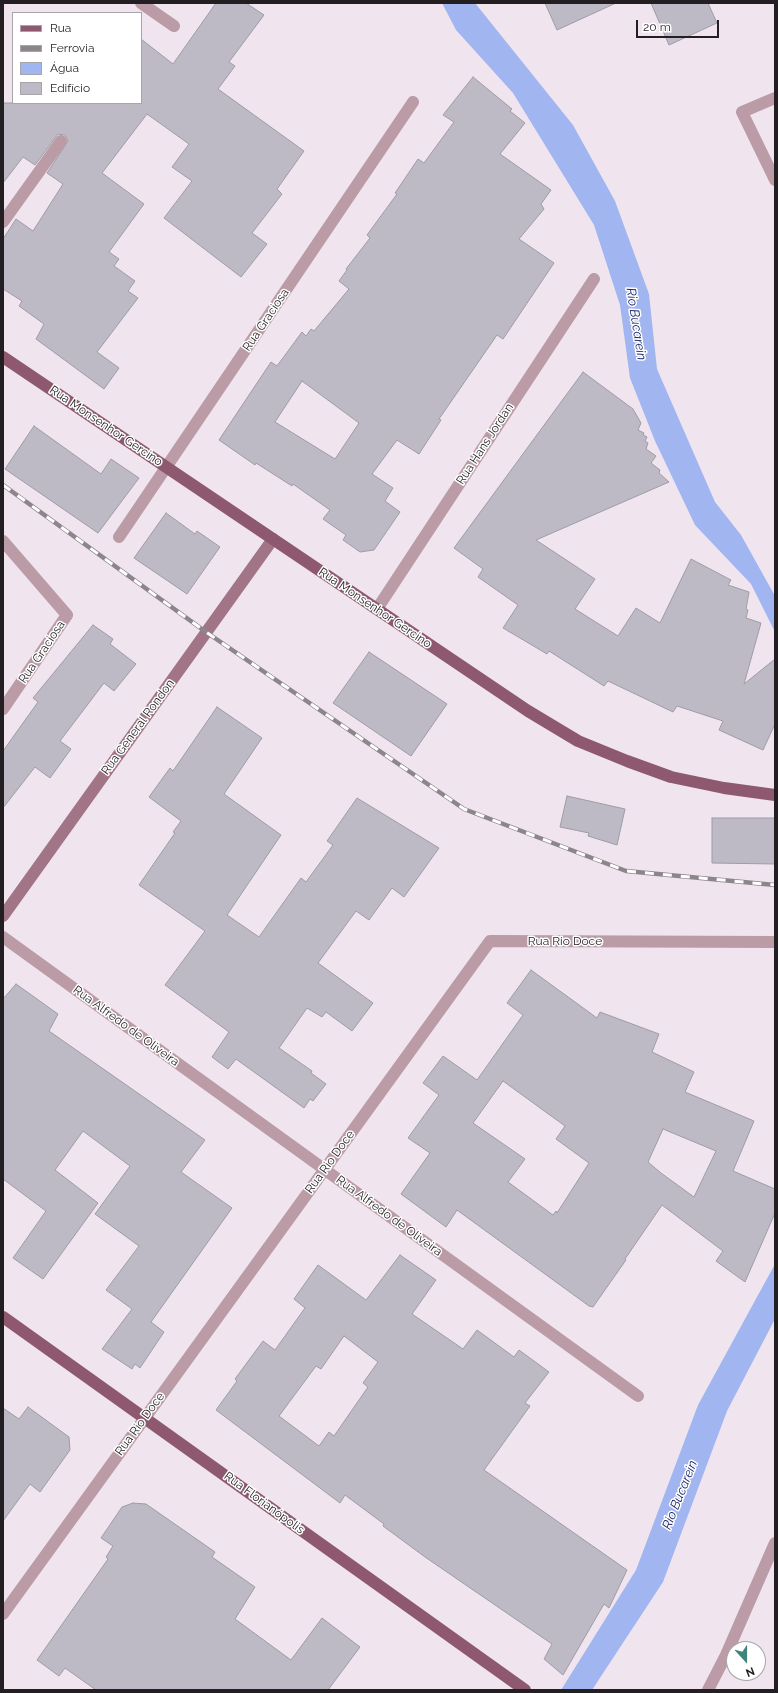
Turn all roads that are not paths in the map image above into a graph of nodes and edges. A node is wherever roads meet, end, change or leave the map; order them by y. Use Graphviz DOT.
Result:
graph roads {
  1 [pos="141,3"];
  2 [pos="174,26"];
  3 [pos="775,98"];
  4 [pos="413,102"];
  5 [pos="61,141"];
  6 [pos="775,180"];
  7 [pos="3,222"];
  8 [pos="594,279"];
  9 [pos="3,357"];
  10 [pos="166,467"];
  11 [pos="119,537"];
  12 [pos="273,539"];
  13 [pos="3,541"];
  14 [pos="377,609"];
  15 [pos="3,709"];
  16 [pos="775,795"];
  17 [pos="3,916"];
  18 [pos="3,937"];
  19 [pos="775,942"];
  20 [pos="324,1169"];
  21 [pos="3,1317"];
  22 [pos="638,1396"];
  23 [pos="145,1418"];
  24 [pos="775,1543"];
  25 [pos="3,1614"];
  26 [pos="526,1690"];
  27 [pos="708,1690"];
  1 -- 2 [label="street"];
  3 -- 6 [label="street"];
  4 -- 10 [label="street, Rua Graciosa"];
  5 -- 7 [label="street"];
  8 -- 14 [label="street, Rua Hans Jordan"];
  9 -- 10 [label="main road, Rua Monsenhor Gercino"];
  10 -- 11 [label="street, Rua Graciosa"];
  10 -- 12 [label="main road, Rua Monsenhor Gercino"];
  12 -- 14 [label="main road, Rua Monsenhor Gercino"];
  12 -- 17 [label="street, Rua General Rondon"];
  13 -- 15 [label="street, Rua Graciosa"];
  14 -- 16 [label="main road, Rua Monsenhor Gercino"];
  18 -- 20 [label="street, Rua Alfredo de Oliveira"];
  19 -- 20 [label="street, Rua Rio Doce"];
  20 -- 22 [label="street, Rua Alfredo de Oliveira"];
  20 -- 23 [label="street, Rua Rio Doce"];
  21 -- 23 [label="main road, Rua Florianópolis"];
  23 -- 25 [label="street, Rua Rio Doce"];
  23 -- 26 [label="main road, Rua Florianópolis"];
  24 -- 27 [label="street"];
}
